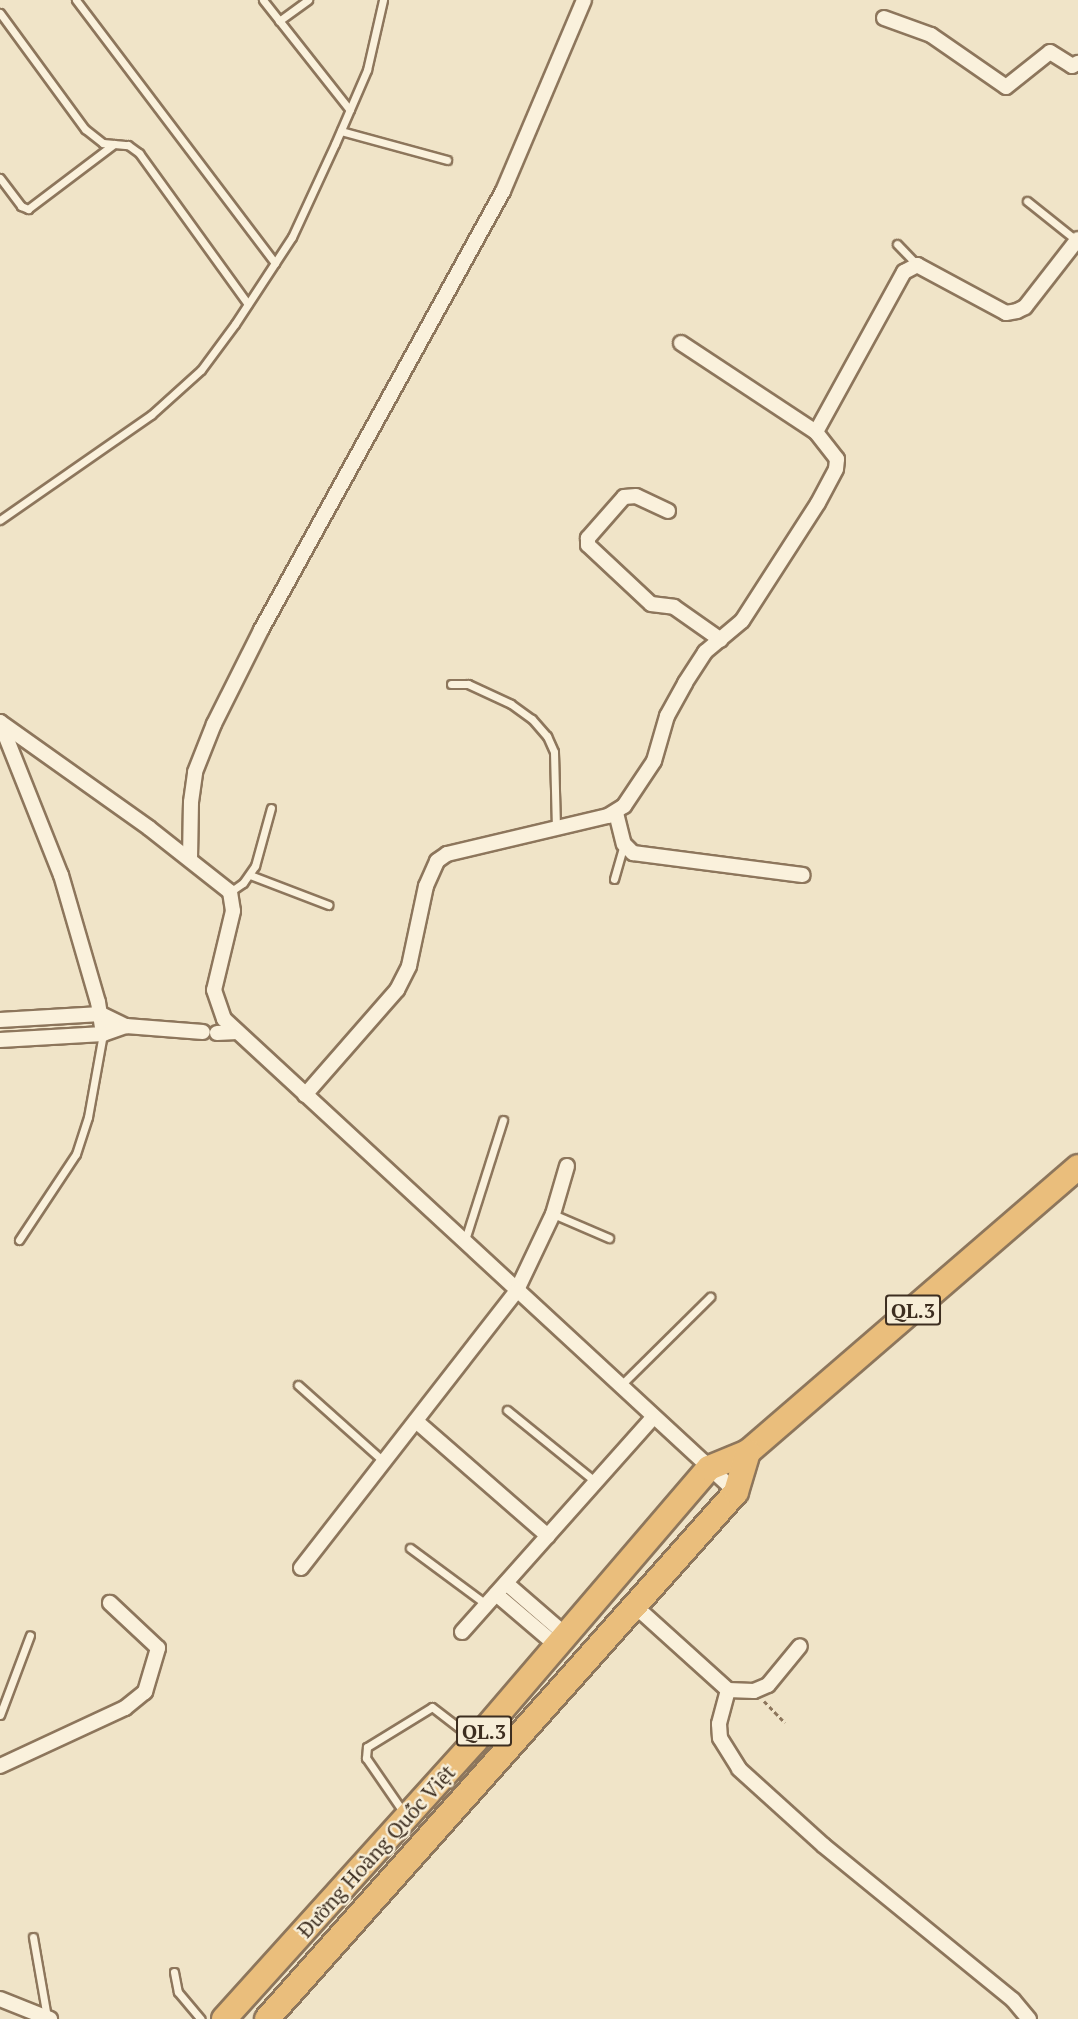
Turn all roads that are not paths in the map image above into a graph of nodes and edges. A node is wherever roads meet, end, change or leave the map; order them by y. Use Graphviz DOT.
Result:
graph roads {
  1 [pos="76,0"];
  2 [pos="263,0"];
  3 [pos="308,0"];
  4 [pos="383,0"];
  5 [pos="584,0"];
  6 [pos="0,13"];
  7 [pos="884,18"];
  8 [pos="279,21"];
  9 [pos="1078,63"];
  10 [pos="350,110"];
  11 [pos="341,131"];
  12 [pos="114,144"];
  13 [pos="447,160"];
  14 [pos="0,178"];
  15 [pos="1027,201"];
  16 [pos="1077,239"];
  17 [pos="897,244"];
  18 [pos="275,263"];
  19 [pos="917,265"];
  20 [pos="248,304"];
  21 [pos="681,343"];
  22 [pos="816,432"];
  23 [pos="668,511"];
  24 [pos="0,520"];
  25 [pos="721,640"];
  26 [pos="451,684"];
  27 [pos="0,722"];
  28 [pos="271,808"];
  29 [pos="616,813"];
  30 [pos="556,830"];
  31 [pos="624,844"];
  32 [pos="190,859"];
  33 [pos="250,875"];
  34 [pos="803,875"];
  35 [pos="614,879"];
  36 [pos="230,892"];
  37 [pos="328,905"];
  38 [pos="101,1014"];
  39 [pos="0,1020"];
  40 [pos="133,1027"];
  41 [pos="203,1032"];
  42 [pos="237,1032"];
  43 [pos="217,1033"];
  44 [pos="104,1034"];
  45 [pos="0,1040"];
  46 [pos="305,1095"];
  47 [pos="503,1120"];
  48 [pos="567,1166"];
  49 [pos="1078,1167"];
  50 [pos="553,1214"];
  51 [pos="609,1238"];
  52 [pos="19,1240"];
  53 [pos="464,1243"];
  54 [pos="516,1292"];
  55 [pos="710,1297"];
  56 [pos="298,1385"];
  57 [pos="620,1387"];
  58 [pos="507,1410"];
  59 [pos="653,1418"];
  60 [pos="416,1421"];
  61 [pos="748,1452"];
  62 [pos="384,1462"];
  63 [pos="709,1468"];
  64 [pos="596,1482"];
  65 [pos="736,1492"];
  66 [pos="548,1536"];
  67 [pos="410,1548"];
  68 [pos="301,1568"];
  69 [pos="506,1583"];
  70 [pos="491,1600"];
  71 [pos="110,1603"];
  72 [pos="635,1606"];
  73 [pos="462,1632"];
  74 [pos="30,1635"];
  75 [pos="561,1641"];
  76 [pos="800,1646"];
  77 [pos="728,1690"];
  78 [pos="0,1715"];
  79 [pos="475,1741"];
  80 [pos="0,1766"];
  81 [pos="407,1817"];
  82 [pos="33,1937"];
  83 [pos="174,1972"];
  84 [pos="0,1999"];
  85 [pos="49,2018"];
  86 [pos="201,2019"];
  87 [pos="224,2019"];
  88 [pos="267,2019"];
  89 [pos="1029,2019"];
  1 -- 18 [label="lane"];
  2 -- 8 [label="lane"];
  3 -- 8 [label="lane"];
  4 -- 10 [label="lane"];
  5 -- 32 [label="street"];
  6 -- 12 [label="lane"];
  7 -- 9 [label="street"];
  8 -- 10 [label="lane"];
  10 -- 11 [label="lane"];
  11 -- 13 [label="lane"];
  11 -- 18 [label="lane"];
  12 -- 14 [label="lane"];
  12 -- 20 [label="lane"];
  15 -- 16 [label="lane"];
  16 -- 19 [label="street"];
  17 -- 19 [label="lane"];
  18 -- 20 [label="lane"];
  19 -- 22 [label="street"];
  20 -- 24 [label="lane"];
  21 -- 22 [label="street"];
  22 -- 25 [label="street"];
  23 -- 25 [label="street"];
  25 -- 29 [label="street"];
  26 -- 30 [label="lane"];
  27 -- 32 [label="street"];
  27 -- 38 [label="street"];
  28 -- 33 [label="lane"];
  29 -- 30 [label="street"];
  29 -- 31 [label="street"];
  30 -- 46 [label="street"];
  31 -- 34 [label="street"];
  31 -- 35 [label="lane"];
  32 -- 36 [label="street"];
  33 -- 36 [label="lane"];
  33 -- 37 [label="lane"];
  36 -- 42 [label="street"];
  38 -- 39 [label="street"];
  38 -- 40 [label="street"];
  38 -- 44 [label="street"];
  40 -- 41 [label="street"];
  40 -- 44 [label="street"];
  42 -- 43 [label="street"];
  42 -- 46 [label="street"];
  44 -- 45 [label="street"];
  44 -- 52 [label="lane"];
  46 -- 53 [label="street"];
  47 -- 53 [label="lane"];
  48 -- 50 [label="street"];
  49 -- 61 [label="highway, Đường Hoàng Quốc Việt / QL.3"];
  50 -- 51 [label="lane"];
  50 -- 54 [label="street"];
  53 -- 54 [label="street"];
  54 -- 57 [label="street"];
  54 -- 60 [label="street"];
  55 -- 57 [label="lane"];
  56 -- 62 [label="lane"];
  57 -- 59 [label="street"];
  58 -- 64 [label="lane"];
  59 -- 63 [label="street"];
  59 -- 64 [label="street"];
  60 -- 62 [label="street"];
  60 -- 66 [label="street"];
  61 -- 63 [label="highway, Đường Hoàng Quốc Việt / QL.3"];
  61 -- 65 [label="highway, Đường Hoàng Quốc Việt / QL.3"];
  62 -- 68 [label="street"];
  63 -- 65 [label="street"];
  63 -- 75 [label="highway, Đường Hoàng Quốc Việt / QL.3"];
  64 -- 66 [label="street"];
  65 -- 72 [label="highway, Đường Hoàng Quốc Việt / QL.3"];
  66 -- 69 [label="street"];
  67 -- 70 [label="lane"];
  69 -- 70 [label="street"];
  69 -- 75 [label="street"];
  70 -- 73 [label="street"];
  70 -- 75 [label="street"];
  71 -- 80 [label="street"];
  72 -- 77 [label="street"];
  72 -- 88 [label="highway, Đường Hoàng Quốc Việt / QL.3"];
  74 -- 78 [label="lane"];
  75 -- 79 [label="highway, Đường Hoàng Quốc Việt / QL.3"];
  76 -- 77 [label="street"];
  77 -- 89 [label="street"];
  79 -- 81 [label="highway, Đường Hoàng Quốc Việt / QL.3"];
  79 -- 81 [label="lane"];
  81 -- 87 [label="highway, Đường Hoàng Quốc Việt / QL.3"];
  82 -- 85 [label="lane"];
  83 -- 86 [label="lane"];
  84 -- 85 [label="street"];
}
